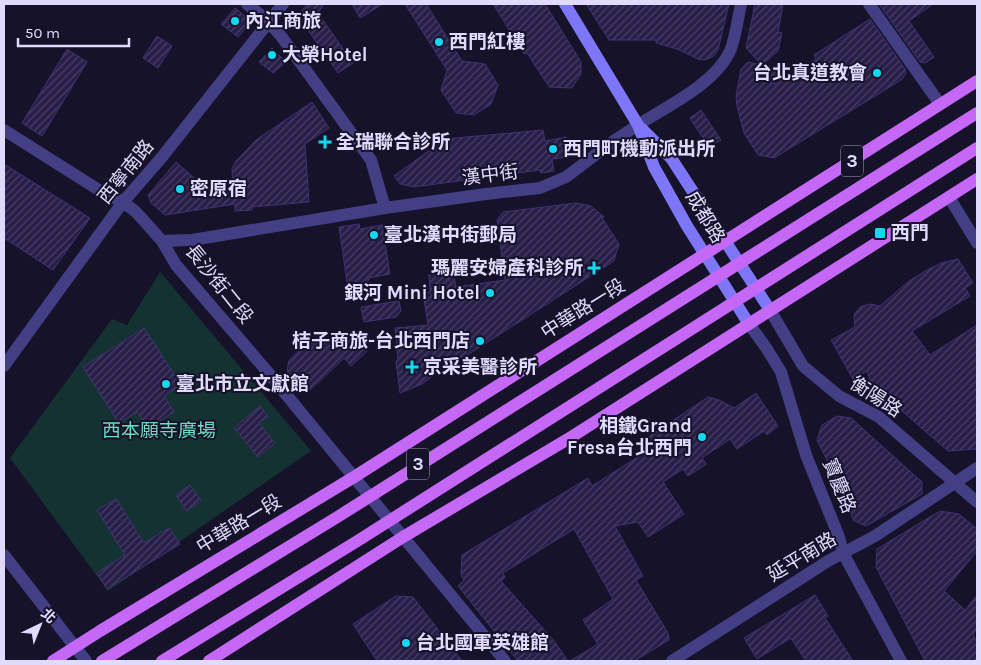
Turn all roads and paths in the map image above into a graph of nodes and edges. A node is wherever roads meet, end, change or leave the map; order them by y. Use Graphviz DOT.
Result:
graph roads {
  1 [pos="247,4"];
  2 [pos="283,4"];
  3 [pos="565,4"];
  4 [pos="741,4"];
  5 [pos="869,4"];
  6 [pos="268,21"];
  7 [pos="977,81"];
  8 [pos="940,104"];
  9 [pos="977,113"];
  10 [pos="638,125"];
  11 [pos="4,130"];
  12 [pos="977,148"];
  13 [pos="977,179"];
  14 [pos="949,197"];
  15 [pos="123,202"];
  16 [pos="385,208"];
  17 [pos="162,240"];
  18 [pos="726,241"];
  19 [pos="977,243"];
  20 [pos="705,254"];
  21 [pos="740,264"];
  22 [pos="720,276"];
  23 [pos="756,289"];
  24 [pos="735,302"];
  25 [pos="770,310"];
  26 [pos="749,324"];
  27 [pos="4,366"];
  28 [pos="977,468"];
  29 [pos="354,477"];
  30 [pos="955,482"];
  31 [pos="370,496"];
  32 [pos="977,502"];
  33 [pos="389,519"];
  34 [pos="403,537"];
  35 [pos="844,553"];
  36 [pos="4,555"];
  37 [pos="74,648"];
  38 [pos="53,661"];
  39 [pos="86,661"];
  40 [pos="102,661"];
  41 [pos="162,661"];
  42 [pos="209,661"];
  43 [pos="505,661"];
  44 [pos="672,661"];
  45 [pos="901,661"];
  1 -- 6 [label="street"];
  2 -- 6 [label="street, 西寧南路"];
  3 -- 10 [label="main road, 成都路"];
  4 -- 10 [label="street, 漢中街"];
  5 -- 8 [label="street"];
  6 -- 15 [label="street, 西寧南路"];
  6 -- 16 [label="street"];
  7 -- 8 [label="main road, 中華路一段 / 3"];
  8 -- 18 [label="main road, 中華路一段 / 3"];
  9 -- 21 [label="main road, 3"];
  10 -- 16 [label="street, 漢中街"];
  10 -- 18 [label="main road, 成都路"];
  10 -- 20 [label="main road, 成都路"];
  11 -- 15 [label="street, 長沙街二段"];
  12 -- 23 [label="main road, 3"];
  13 -- 14 [label="main road"];
  14 -- 19 [label="street"];
  14 -- 25 [label="main road"];
  15 -- 17 [label="street, 長沙街二段"];
  15 -- 27 [label="street, 西寧南路"];
  16 -- 17 [label="street, 漢中街"];
  17 -- 29 [label="street, 長沙街二段"];
  18 -- 20 [label="main road, 中華路一段 / 3"];
  18 -- 21 [label="main road, 成都路"];
  20 -- 22 [label="main road, 成都路"];
  20 -- 29 [label="main road, 中華路一段 / 3"];
  21 -- 22 [label="main road, 3"];
  21 -- 23 [label="main road, 成都路"];
  22 -- 24 [label="main road, 成都路"];
  22 -- 31 [label="main road, 3"];
  23 -- 24 [label="main road, 3"];
  23 -- 25 [label="main road, 成都路"];
  24 -- 26 [label="main road, 成都路"];
  24 -- 33 [label="main road, 3"];
  25 -- 26 [label="main road"];
  25 -- 30 [label="street, 衡陽路"];
  26 -- 34 [label="main road"];
  26 -- 35 [label="street, 寶慶路"];
  28 -- 30 [label="street, 延平南路"];
  29 -- 31 [label="street, 長沙街二段"];
  29 -- 37 [label="main road, 中華路一段 / 3"];
  30 -- 32 [label="street, 衡陽路"];
  30 -- 35 [label="street, 延平南路"];
  31 -- 33 [label="street, 長沙街二段"];
  31 -- 40 [label="main road, 3"];
  33 -- 34 [label="street, 長沙街二段"];
  33 -- 41 [label="main road, 3"];
  34 -- 42 [label="main road"];
  34 -- 43 [label="street, 長沙街二段"];
  35 -- 44 [label="street, 延平南路"];
  35 -- 45 [label="street, 寶慶路"];
  36 -- 37 [label="street"];
  37 -- 38 [label="main road, 中華路一段 / 3"];
  37 -- 39 [label="street"];
}
